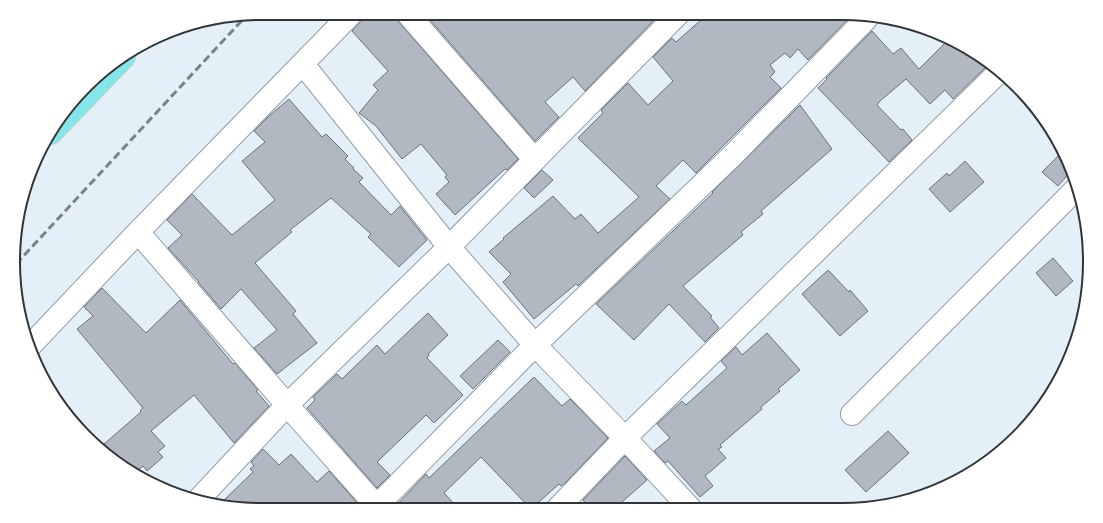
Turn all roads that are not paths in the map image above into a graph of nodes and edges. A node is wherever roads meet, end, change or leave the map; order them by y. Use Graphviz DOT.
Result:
graph roads {
  1 [pos="345,20"];
  2 [pos="413,20"];
  3 [pos="672,20"];
  4 [pos="864,21"];
  5 [pos="303,64"];
  6 [pos="996,75"];
  7 [pos="100,82"];
  8 [pos="75,108"];
  9 [pos="535,160"];
  10 [pos="1073,192"];
  11 [pos="138,232"];
  12 [pos="449,247"];
  13 [pos="34,342"];
  14 [pos="535,345"];
  15 [pos="287,405"];
  16 [pos="852,414"];
  17 [pos="625,438"];
  18 [pos="202,496"];
  19 [pos="373,503"];
  20 [pos="382,503"];
  21 [pos="563,503"];
  22 [pos="685,503"];
  1 -- 5 [label="street"];
  2 -- 9 [label="street"];
  3 -- 9 [label="street"];
  4 -- 14 [label="street"];
  5 -- 11 [label="street"];
  5 -- 12 [label="street"];
  6 -- 17 [label="street"];
  7 -- 8 [label="main road"];
  9 -- 12 [label="street"];
  10 -- 16 [label="street"];
  11 -- 13 [label="street"];
  11 -- 15 [label="street"];
  12 -- 14 [label="street"];
  12 -- 15 [label="street"];
  14 -- 17 [label="street"];
  14 -- 20 [label="street"];
  15 -- 18 [label="street"];
  15 -- 19 [label="street"];
  17 -- 21 [label="street"];
  17 -- 22 [label="street"];
}
